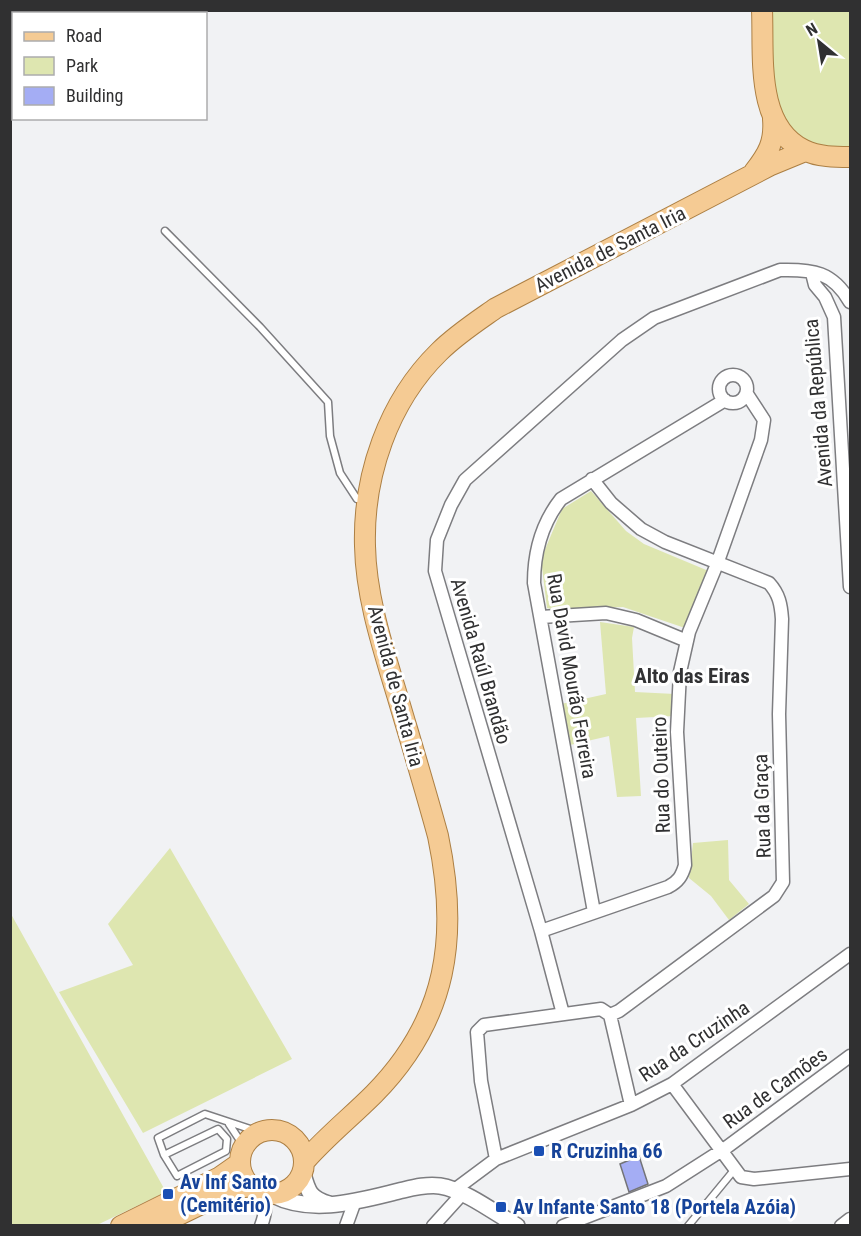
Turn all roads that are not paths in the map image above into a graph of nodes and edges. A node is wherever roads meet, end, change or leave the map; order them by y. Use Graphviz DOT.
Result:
graph roads {
  1 [pos="762,10"];
  2 [pos="773,119"];
  3 [pos="805,151"];
  4 [pos="850,157"];
  5 [pos="751,177"];
  6 [pos="165,231"];
  7 [pos="812,273"];
  8 [pos="850,302"];
  9 [pos="747,394"];
  10 [pos="725,400"];
  11 [pos="592,479"];
  12 [pos="368,501"];
  13 [pos="717,564"];
  14 [pos="850,587"];
  15 [pos="541,617"];
  16 [pos="687,641"];
  17 [pos="594,912"];
  18 [pos="541,931"];
  19 [pos="850,954"];
  20 [pos="564,1014"];
  21 [pos="610,1015"];
  22 [pos="850,1056"];
  23 [pos="672,1084"];
  24 [pos="631,1105"];
  25 [pos="352,1114"];
  26 [pos="224,1119"];
  27 [pos="259,1132"];
  28 [pos="295,1138"];
  29 [pos="722,1150"];
  30 [pos="164,1155"];
  31 [pos="241,1157"];
  32 [pos="496,1159"];
  33 [pos="304,1168"];
  34 [pos="735,1169"];
  35 [pos="850,1169"];
  36 [pos="261,1191"];
  37 [pos="458,1192"];
  38 [pos="355,1201"];
  39 [pos="328,1204"];
  40 [pos="850,1219"];
  41 [pos="121,1226"];
  42 [pos="156,1226"];
  43 [pos="261,1226"];
  44 [pos="346,1226"];
  45 [pos="433,1226"];
  46 [pos="517,1226"];
  47 [pos="563,1226"];
  48 [pos="688,1226"];
  49 [pos="841,1226"];
  1 -- 2 [label="main road"];
  2 -- 3 [label="main road"];
  2 -- 5 [label="main road, Avenida de Santa Iria"];
  3 -- 4 [label="main road"];
  3 -- 5 [label="main road, Avenida de Santa Iria"];
  5 -- 12 [label="main road, Avenida de Santa Iria"];
  6 -- 12 [label="lane"];
  7 -- 8 [label="street"];
  7 -- 14 [label="street, Avenida da República"];
  7 -- 18 [label="street, Avenida Raúl Brandão"];
  9 -- 10 [label="street"];
  9 -- 10 [label="street"];
  9 -- 13 [label="street, Rua do Outeiro"];
  10 -- 11 [label="street, Rua David Mourão Ferreira"];
  11 -- 13 [label="street, Rua da Graça"];
  11 -- 15 [label="street, Rua David Mourão Ferreira"];
  12 -- 25 [label="main road, Avenida de Santa Iria"];
  13 -- 16 [label="street, Rua do Outeiro"];
  13 -- 21 [label="street, Rua da Graça"];
  15 -- 16 [label="street"];
  15 -- 17 [label="street, Rua David Mourão Ferreira"];
  16 -- 17 [label="street, Rua do Outeiro"];
  17 -- 18 [label="street, Rua do Outeiro"];
  18 -- 20 [label="street, Avenida Raúl Brandão"];
  19 -- 23 [label="street, Rua da Cruzinha"];
  20 -- 21 [label="street"];
  20 -- 32 [label="street"];
  21 -- 24 [label="street"];
  22 -- 29 [label="street, Rua de Camões"];
  23 -- 24 [label="street, Rua da Cruzinha"];
  23 -- 29 [label="street"];
  24 -- 32 [label="street, Rua da Cruzinha"];
  25 -- 28 [label="main road, Avenida de Santa Iria"];
  25 -- 33 [label="main road, Avenida de Santa Iria"];
  26 -- 27 [label="lane"];
  26 -- 30 [label="lane"];
  26 -- 31 [label="lane"];
  27 -- 28 [label="main road"];
  27 -- 31 [label="main road"];
  28 -- 33 [label="main road"];
  29 -- 34 [label="street"];
  29 -- 47 [label="street, Rua de Camões"];
  30 -- 30 [label="lane"];
  31 -- 36 [label="main road"];
  31 -- 41 [label="main road"];
  32 -- 37 [label="street, Rua da Cruzinha"];
  33 -- 36 [label="main road"];
  33 -- 39 [label="street"];
  34 -- 35 [label="street"];
  34 -- 48 [label="lane"];
  36 -- 39 [label="street"];
  36 -- 42 [label="main road"];
  36 -- 43 [label="street"];
  37 -- 38 [label="street"];
  37 -- 45 [label="street, Rua da Cruzinha"];
  37 -- 46 [label="street"];
  38 -- 39 [label="street"];
  38 -- 44 [label="street"];
  40 -- 49 [label="street"];
}
